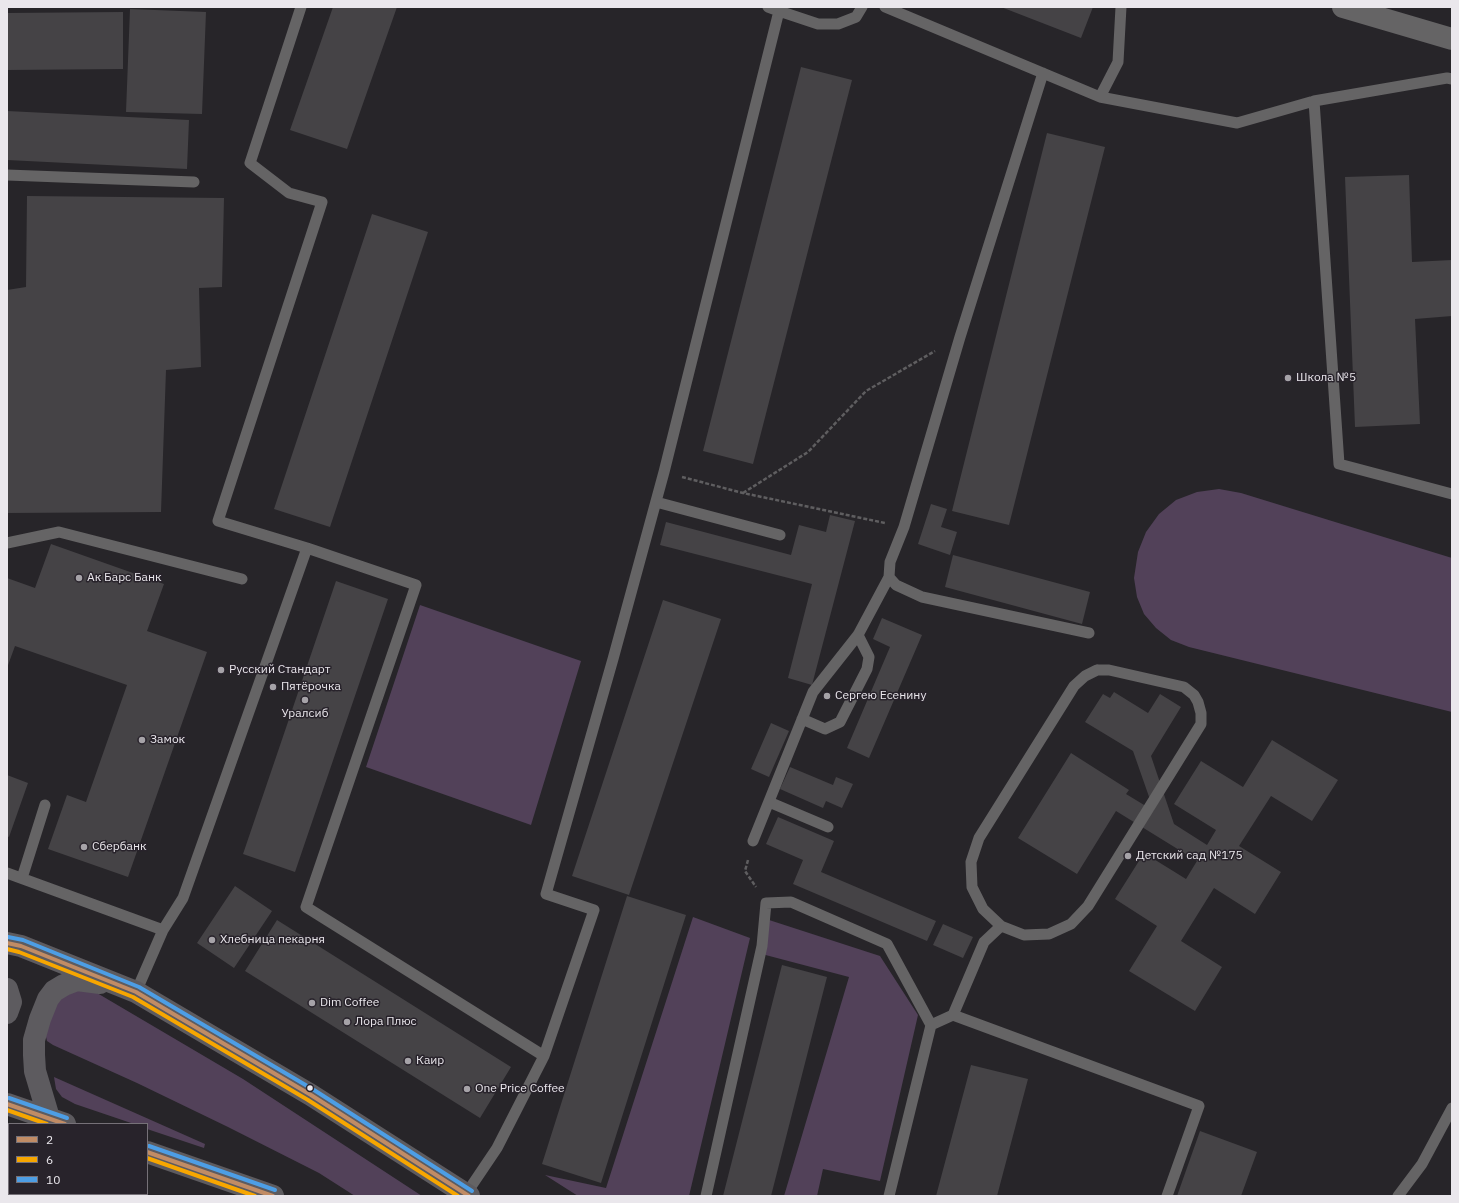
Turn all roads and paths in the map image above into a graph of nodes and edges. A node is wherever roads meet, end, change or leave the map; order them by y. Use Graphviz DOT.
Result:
graph roads {
  1 [pos="301,7"];
  2 [pos="862,7"];
  3 [pos="885,7"];
  4 [pos="1121,7"];
  5 [pos="1343,7"];
  6 [pos="774,9"];
  7 [pos="1452,38"];
  8 [pos="1043,73"];
  9 [pos="1452,79"];
  10 [pos="1100,97"];
  11 [pos="1314,101"];
  12 [pos="7,175"];
  13 [pos="194,182"];
  14 [pos="960,337"];
  15 [pos="664,472"];
  16 [pos="743,493"];
  17 [pos="1452,494"];
  18 [pos="656,502"];
  19 [pos="904,527"];
  20 [pos="780,534"];
  21 [pos="7,543"];
  22 [pos="307,548"];
  23 [pos="889,577"];
  24 [pos="242,579"];
  25 [pos="1089,633"];
  26 [pos="858,635"];
  27 [pos="802,719"];
  28 [pos="769,802"];
  29 [pos="45,805"];
  30 [pos="828,826"];
  31 [pos="754,841"];
  32 [pos="7,873"];
  33 [pos="22,878"];
  34 [pos="766,903"];
  35 [pos="1001,926"];
  36 [pos="164,930"];
  37 [pos="7,943"];
  38 [pos="7,989"];
  39 [pos="136,992"];
  40 [pos="7,1013"];
  41 [pos="953,1015"];
  42 [pos="931,1025"];
  43 [pos="544,1056"];
  44 [pos="7,1104"];
  45 [pos="1452,1108"];
  46 [pos="57,1121"];
  47 [pos="148,1152"];
  48 [pos="467,1195"];
  49 [pos="272,1196"];
  50 [pos="706,1196"];
  51 [pos="889,1196"];
  52 [pos="1167,1196"];
  53 [pos="1398,1196"];
  1 -- 22 [label="lane"];
  2 -- 6 [label="lane"];
  3 -- 8 [label="lane"];
  4 -- 10 [label="lane"];
  5 -- 7 [label="street"];
  6 -- 15 [label="lane"];
  8 -- 10 [label="lane"];
  8 -- 14 [label="lane"];
  9 -- 11 [label="lane"];
  10 -- 11 [label="lane"];
  11 -- 17 [label="lane"];
  12 -- 13 [label="lane"];
  14 -- 16 [label="path"];
  14 -- 19 [label="lane"];
  15 -- 16 [label="path"];
  15 -- 18 [label="lane"];
  16 -- 19 [label="path"];
  18 -- 20 [label="lane"];
  18 -- 43 [label="lane"];
  19 -- 23 [label="lane"];
  21 -- 24 [label="lane"];
  22 -- 36 [label="lane"];
  22 -- 43 [label="lane"];
  23 -- 25 [label="lane"];
  23 -- 26 [label="lane"];
  26 -- 27 [label="lane"];
  26 -- 27 [label="lane"];
  27 -- 28 [label="lane"];
  28 -- 30 [label="lane"];
  28 -- 31 [label="lane"];
  29 -- 33 [label="lane"];
  31 -- 34 [label="path"];
  32 -- 33 [label="lane"];
  33 -- 36 [label="lane"];
  34 -- 42 [label="lane"];
  34 -- 50 [label="lane"];
  35 -- 35 [label="lane"];
  35 -- 41 [label="lane"];
  36 -- 39 [label="lane"];
  37 -- 39 [label="main road"];
  38 -- 40 [label="main road"];
  39 -- 46 [label="main road"];
  39 -- 48 [label="main road"];
  41 -- 42 [label="lane"];
  41 -- 52 [label="lane"];
  42 -- 51 [label="lane"];
  43 -- 48 [label="lane"];
  44 -- 46 [label="main road"];
  45 -- 53 [label="lane"];
  47 -- 49 [label="main road"];
}
